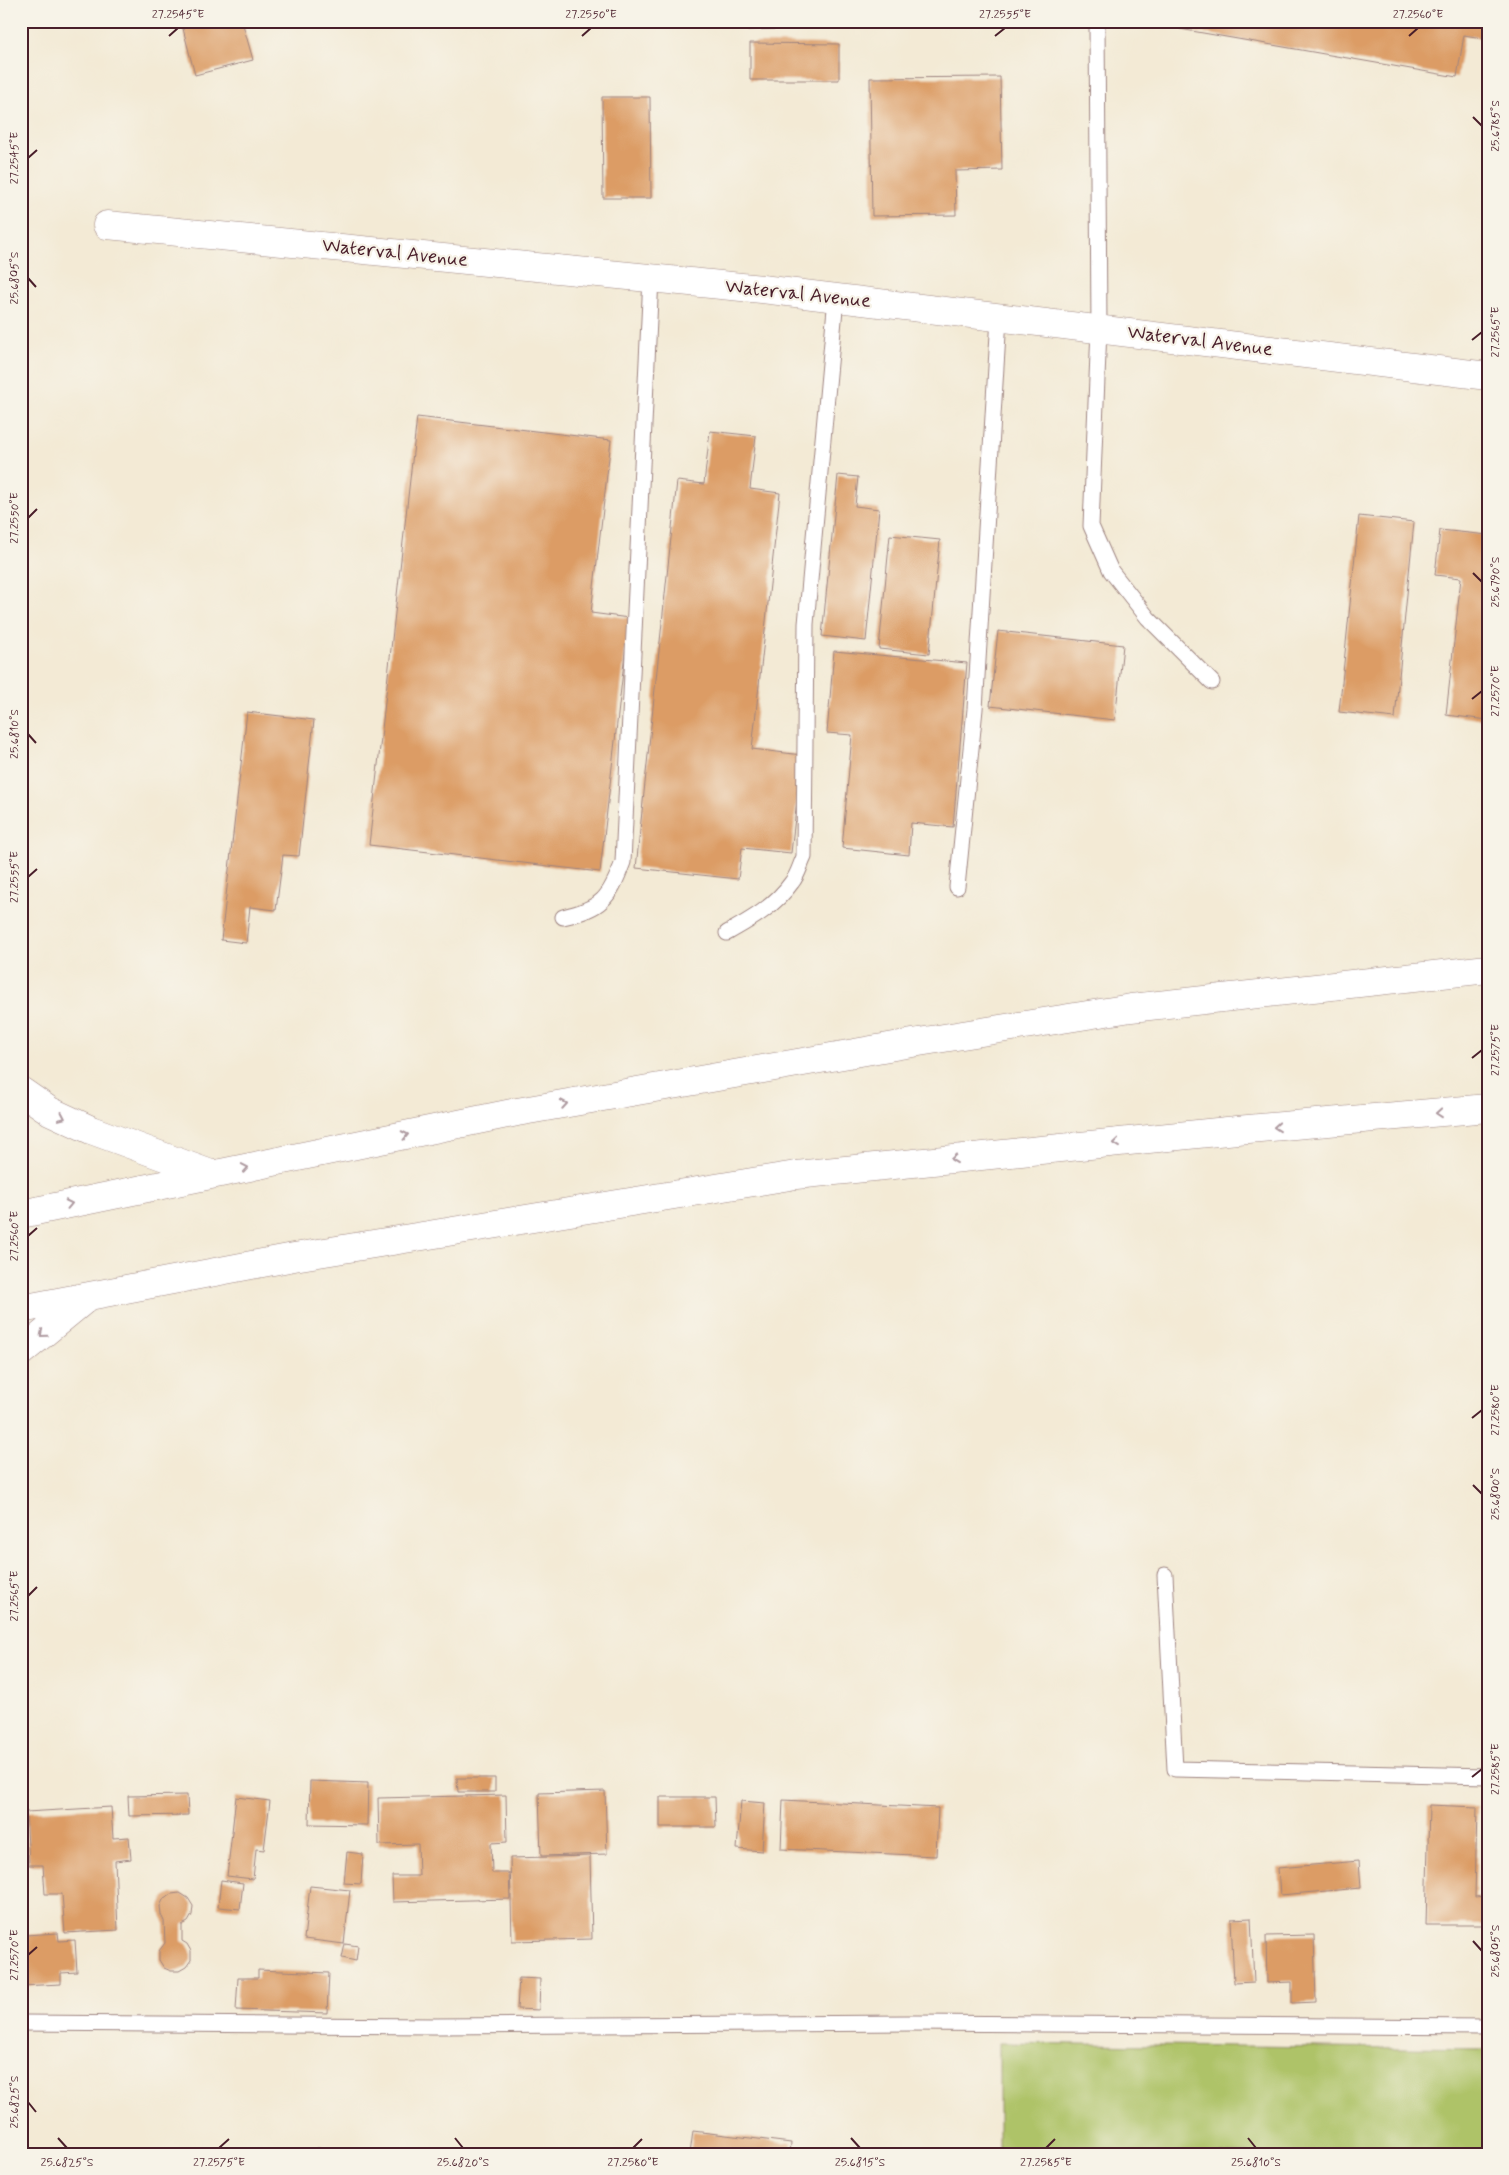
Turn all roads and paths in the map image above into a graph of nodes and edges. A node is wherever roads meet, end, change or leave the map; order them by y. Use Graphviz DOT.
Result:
graph roads {
  1 [pos="1097,21"];
  2 [pos="107,225"];
  3 [pos="651,278"];
  4 [pos="836,298"];
  5 [pos="999,318"];
  6 [pos="1099,329"];
  7 [pos="1488,376"];
  8 [pos="1212,682"];
  9 [pos="957,887"];
  10 [pos="563,917"];
  11 [pos="727,933"];
  12 [pos="1488,969"];
  13 [pos="21,1091"];
  14 [pos="1488,1108"];
  15 [pos="211,1174"];
  16 [pos="21,1214"];
  17 [pos="92,1295"];
  18 [pos="21,1308"];
  19 [pos="21,1352"];
  20 [pos="1165,1576"];
  21 [pos="1488,1776"];
  22 [pos="21,2023"];
  23 [pos="1488,2027"];
  1 -- 6 [label="lane"];
  2 -- 3 [label="main road, Waterval Avenue"];
  3 -- 4 [label="main road, Waterval Avenue"];
  3 -- 10 [label="lane"];
  4 -- 5 [label="main road, Waterval Avenue"];
  4 -- 11 [label="lane"];
  5 -- 6 [label="main road, Waterval Avenue"];
  5 -- 9 [label="lane"];
  6 -- 7 [label="main road, Waterval Avenue"];
  6 -- 8 [label="lane"];
  15 -- 12 [label="main road, one-way"];
  13 -- 15 [label="main road, one-way"];
  14 -- 17 [label="main road, one-way"];
  16 -- 15 [label="main road, one-way"];
  17 -- 18 [label="main road"];
  17 -- 19 [label="main road, one-way"];
  20 -- 21 [label="lane"];
  22 -- 23 [label="lane"];
}
